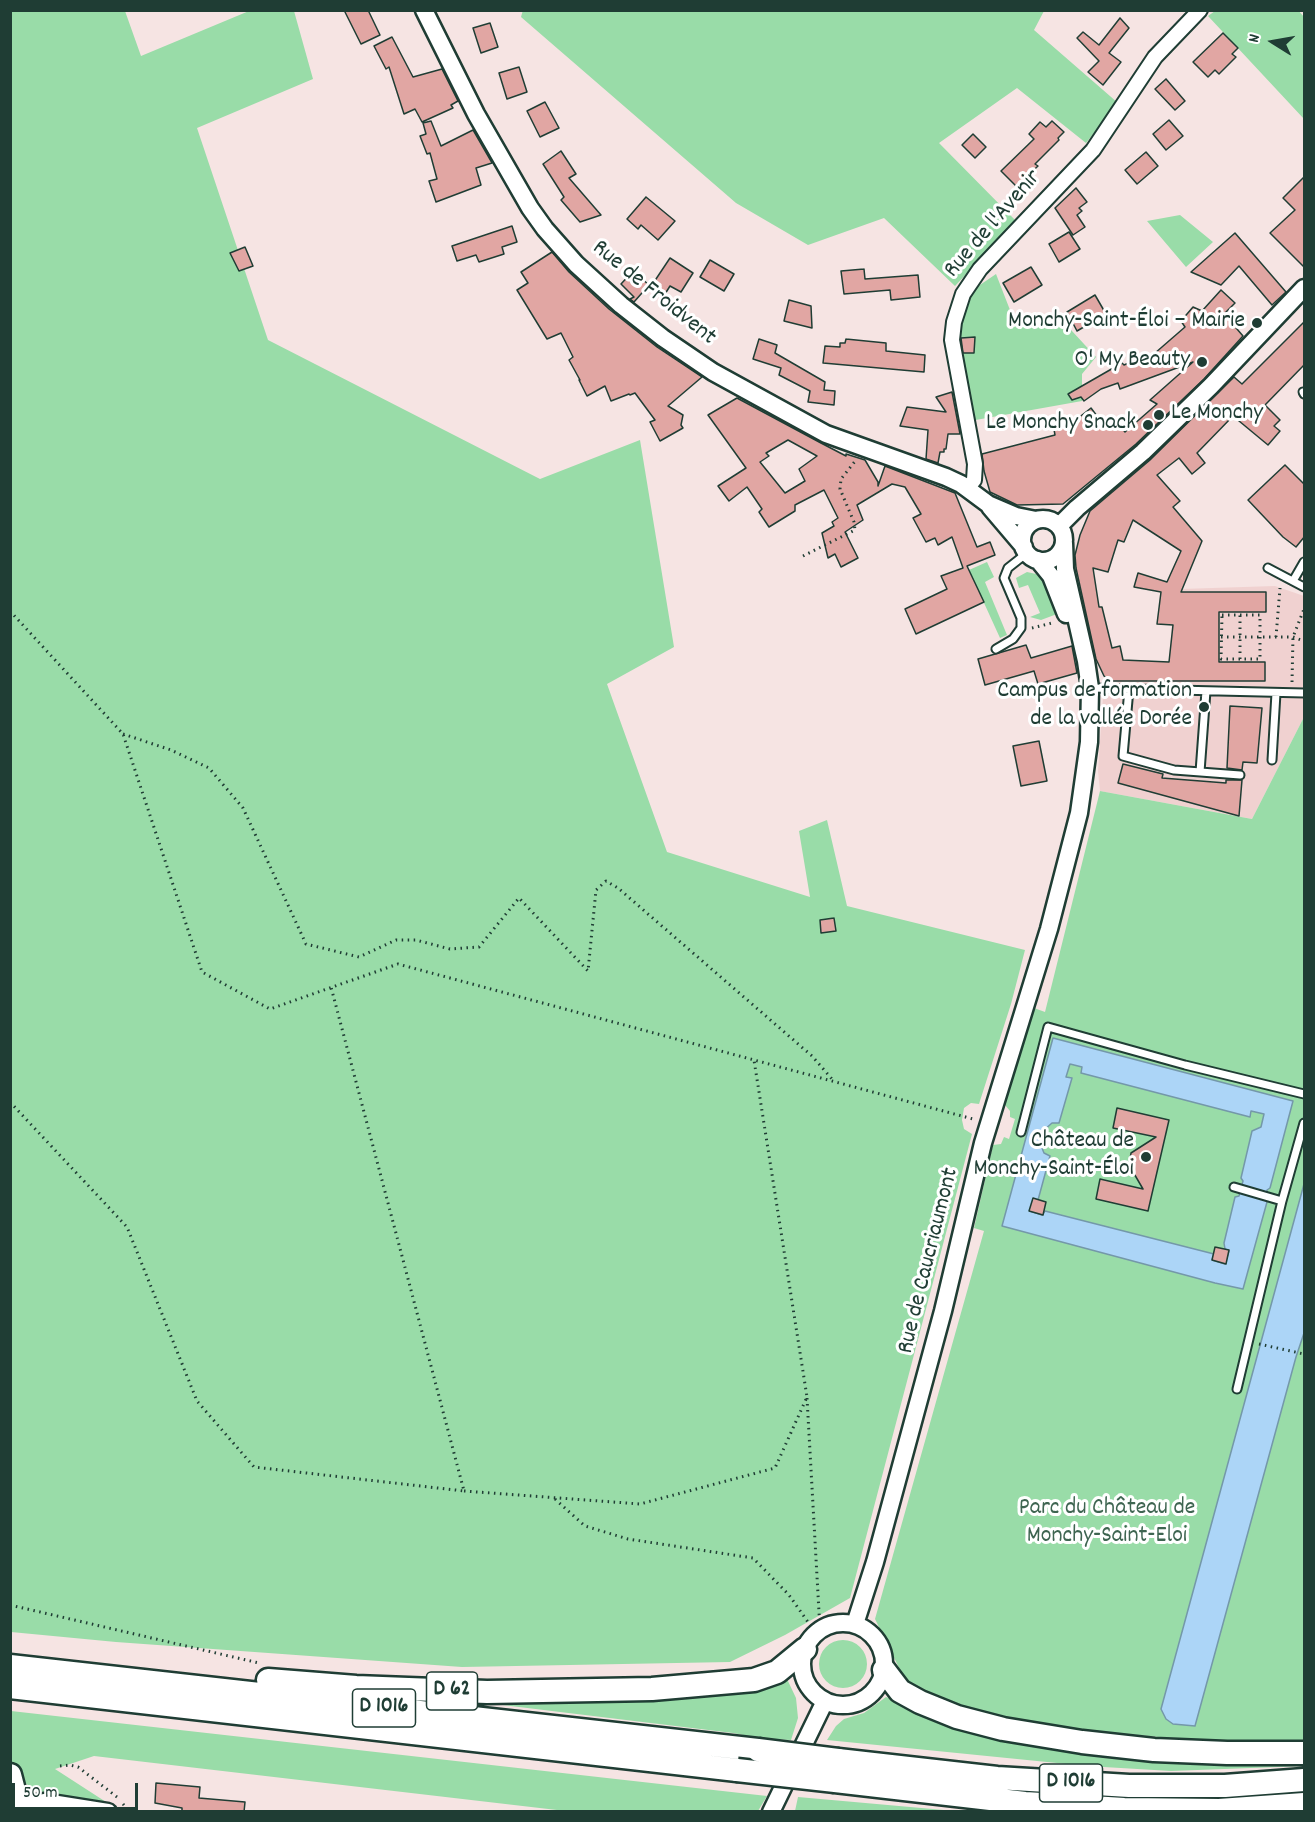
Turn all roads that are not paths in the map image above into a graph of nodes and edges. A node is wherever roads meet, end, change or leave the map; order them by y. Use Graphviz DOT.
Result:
graph roads {
  1 [pos="424,10"];
  2 [pos="1200,10"];
  3 [pos="1305,288"];
  4 [pos="967,489"];
  5 [pos="988,504"];
  6 [pos="1036,520"];
  7 [pos="1061,534"];
  8 [pos="1030,553"];
  9 [pos="1305,562"];
  10 [pos="1268,568"];
  11 [pos="1293,581"];
  12 [pos="1305,587"];
  13 [pos="996,649"];
  14 [pos="1086,662"];
  15 [pos="1090,688"];
  16 [pos="1129,689"];
  17 [pos="1206,691"];
  18 [pos="1276,693"];
  19 [pos="1305,693"];
  20 [pos="1272,760"];
  21 [pos="1200,772"];
  22 [pos="1240,775"];
  23 [pos="1305,1094"];
  24 [pos="1305,1123"];
  25 [pos="1021,1132"];
  26 [pos="1234,1187"];
  27 [pos="1282,1201"];
  28 [pos="1237,1389"];
  29 [pos="855,1624"];
  30 [pos="814,1637"];
  31 [pos="10,1666"];
  32 [pos="884,1670"];
  33 [pos="89,1675"];
  34 [pos="10,1687"];
  35 [pos="825,1701"];
  36 [pos="1305,1753"];
  37 [pos="837,1771"];
  38 [pos="10,1775"];
  39 [pos="1305,1779"];
  40 [pos="1305,1804"];
  41 [pos="14,1809"];
  42 [pos="773,1809"];
  43 [pos="108,1812"];
  1 -- 4 [label="street, Rue de Froidvent"];
  2 -- 4 [label="street, Rue de l'Avenir"];
  3 -- 7 [label="street"];
  4 -- 5 [label="street"];
  5 -- 6 [label="street"];
  5 -- 8 [label="street"];
  6 -- 7 [label="street"];
  6 -- 8 [label="street"];
  7 -- 8 [label="street"];
  7 -- 14 [label="street"];
  8 -- 13 [label="lane"];
  8 -- 14 [label="street"];
  9 -- 11 [label="lane"];
  10 -- 11 [label="lane"];
  11 -- 12 [label="lane"];
  14 -- 15 [label="street, Rue de Caucriaumont"];
  15 -- 16 [label="lane"];
  15 -- 29 [label="street, Rue de Caucriaumont"];
  16 -- 17 [label="lane"];
  16 -- 21 [label="lane"];
  17 -- 18 [label="lane"];
  17 -- 21 [label="lane"];
  18 -- 19 [label="lane"];
  18 -- 20 [label="lane"];
  21 -- 22 [label="lane"];
  23 -- 25 [label="lane"];
  24 -- 27 [label="lane"];
  26 -- 27 [label="lane"];
  27 -- 28 [label="lane"];
  29 -- 30 [label="street"];
  29 -- 32 [label="street"];
  30 -- 33 [label="highway, D 62"];
  30 -- 35 [label="street"];
  31 -- 33 [label="highway, D 1016"];
  32 -- 35 [label="street"];
  32 -- 36 [label="highway"];
  33 -- 37 [label="highway, D 1016, bridge"];
  34 -- 37 [label="highway, D 1016, bridge"];
  35 -- 42 [label="street"];
  37 -- 39 [label="highway, D 1016"];
  37 -- 40 [label="highway, D 1016"];
  38 -- 41 [label="highway"];
  41 -- 43 [label="street"];
}
